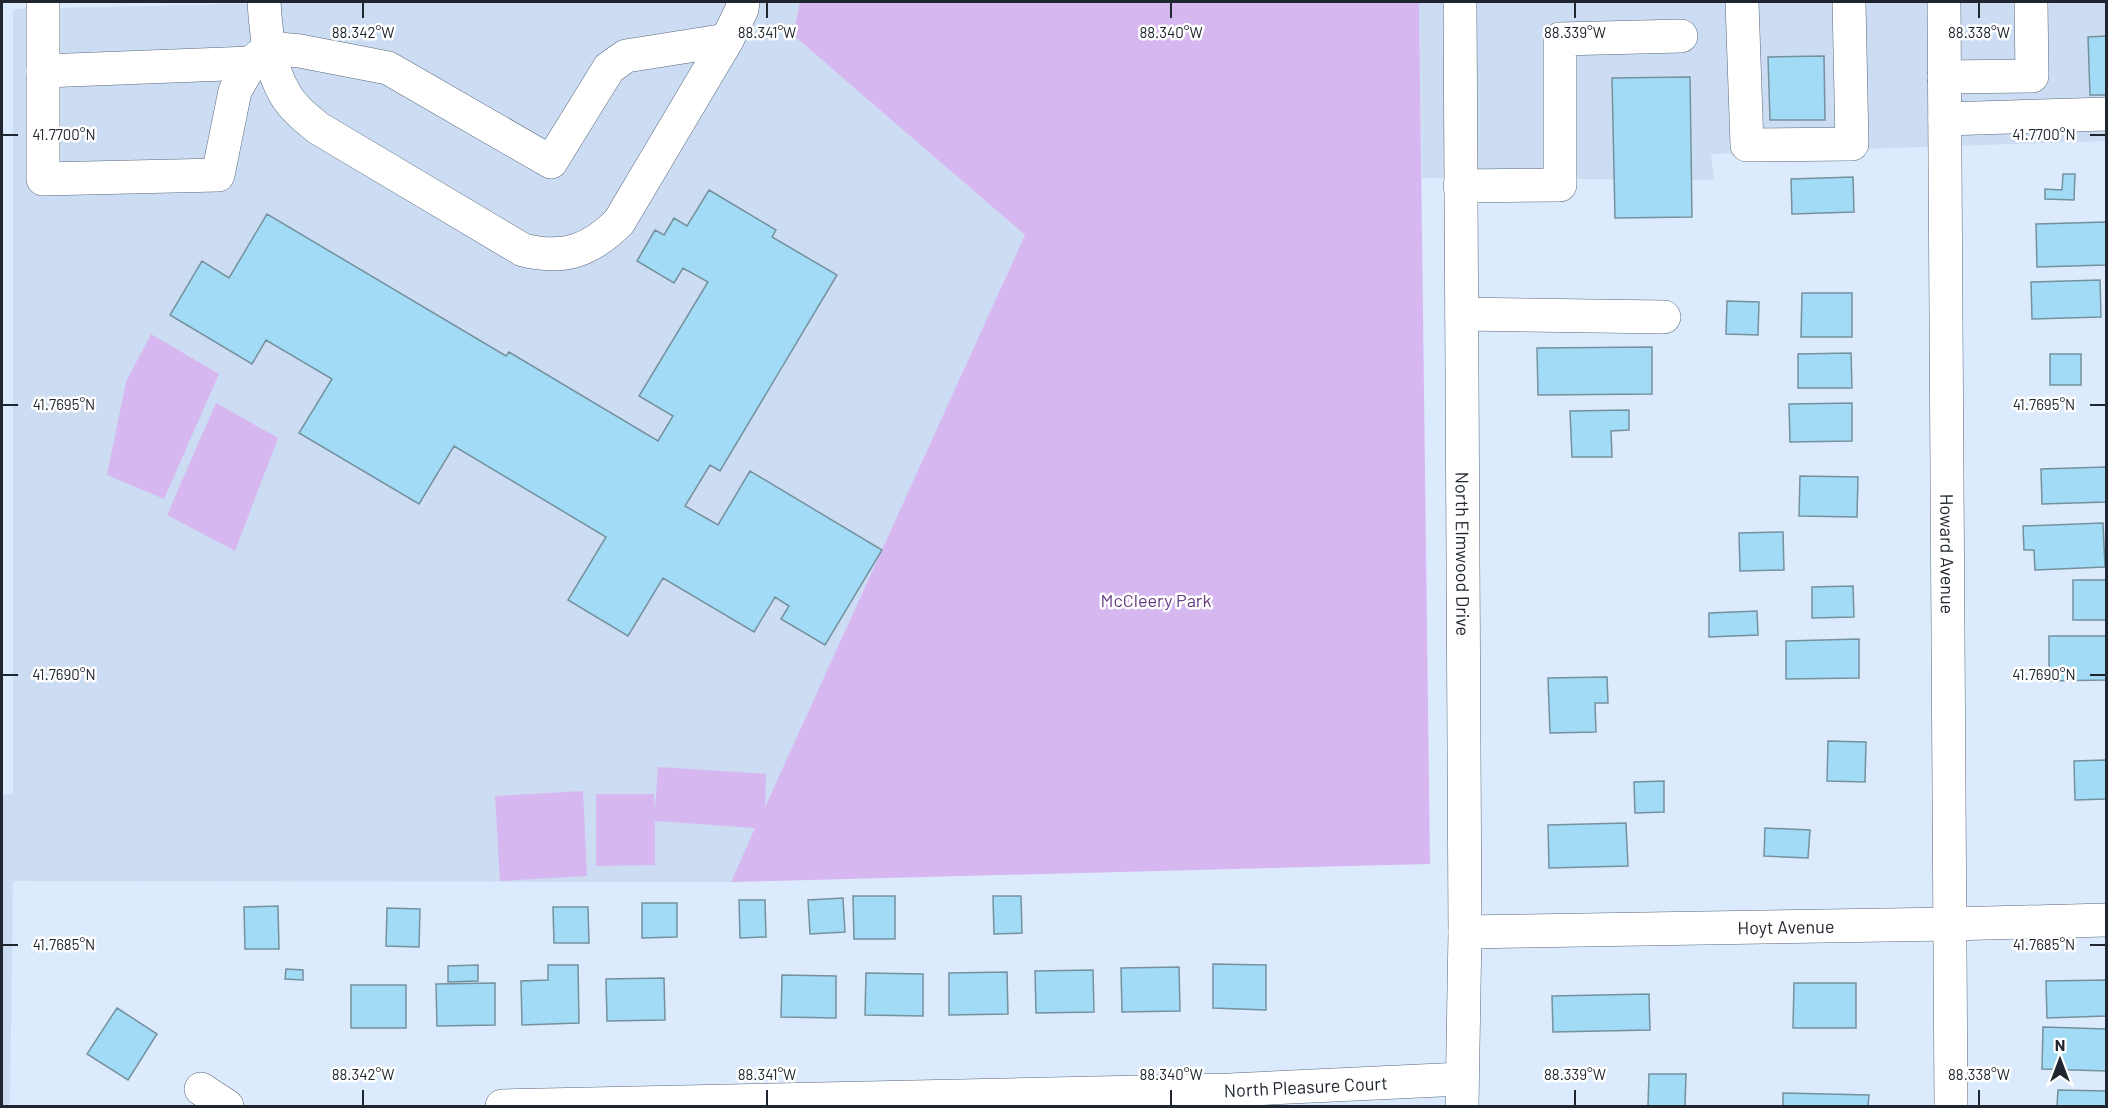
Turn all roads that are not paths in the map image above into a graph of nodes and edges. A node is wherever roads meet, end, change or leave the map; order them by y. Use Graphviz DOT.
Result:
graph roads {
  1 [pos="43,2"];
  2 [pos="264,2"];
  3 [pos="743,2"];
  4 [pos="1460,2"];
  5 [pos="1742,2"];
  6 [pos="1849,2"];
  7 [pos="1944,2"];
  8 [pos="2031,2"];
  9 [pos="1682,36"];
  10 [pos="726,40"];
  11 [pos="260,55"];
  12 [pos="43,71"];
  13 [pos="1944,77"];
  14 [pos="2106,114"];
  15 [pos="1944,119"];
  16 [pos="1460,186"];
  17 [pos="1462,314"];
  18 [pos="1664,317"];
  19 [pos="2106,920"];
  20 [pos="1950,924"];
  21 [pos="1465,932"];
  22 [pos="1462,1093"];
  23 [pos="1230,1098"];
  24 [pos="502,1107"];
  25 [pos="1951,1107"];
  1 -- 12 [label="street"];
  2 -- 11 [label="street"];
  3 -- 10 [label="street"];
  4 -- 16 [label="street, North Elmwood Drive"];
  5 -- 6 [label="street"];
  7 -- 13 [label="street, Howard Avenue"];
  8 -- 13 [label="street"];
  9 -- 16 [label="street"];
  10 -- 11 [label="street"];
  10 -- 11 [label="street"];
  11 -- 12 [label="street"];
  11 -- 12 [label="street"];
  13 -- 15 [label="street, Howard Avenue"];
  14 -- 15 [label="street"];
  15 -- 20 [label="street, Howard Avenue"];
  16 -- 17 [label="street, North Elmwood Drive"];
  17 -- 18 [label="street"];
  17 -- 21 [label="street, North Elmwood Drive"];
  19 -- 20 [label="street, Hoyt Avenue"];
  20 -- 21 [label="street, Hoyt Avenue"];
  20 -- 25 [label="street, Howard Avenue"];
  21 -- 22 [label="street, North Elmwood Drive"];
  22 -- 23 [label="street, North Pleasure Court"];
  23 -- 24 [label="street, North Pleasure Court"];
}
